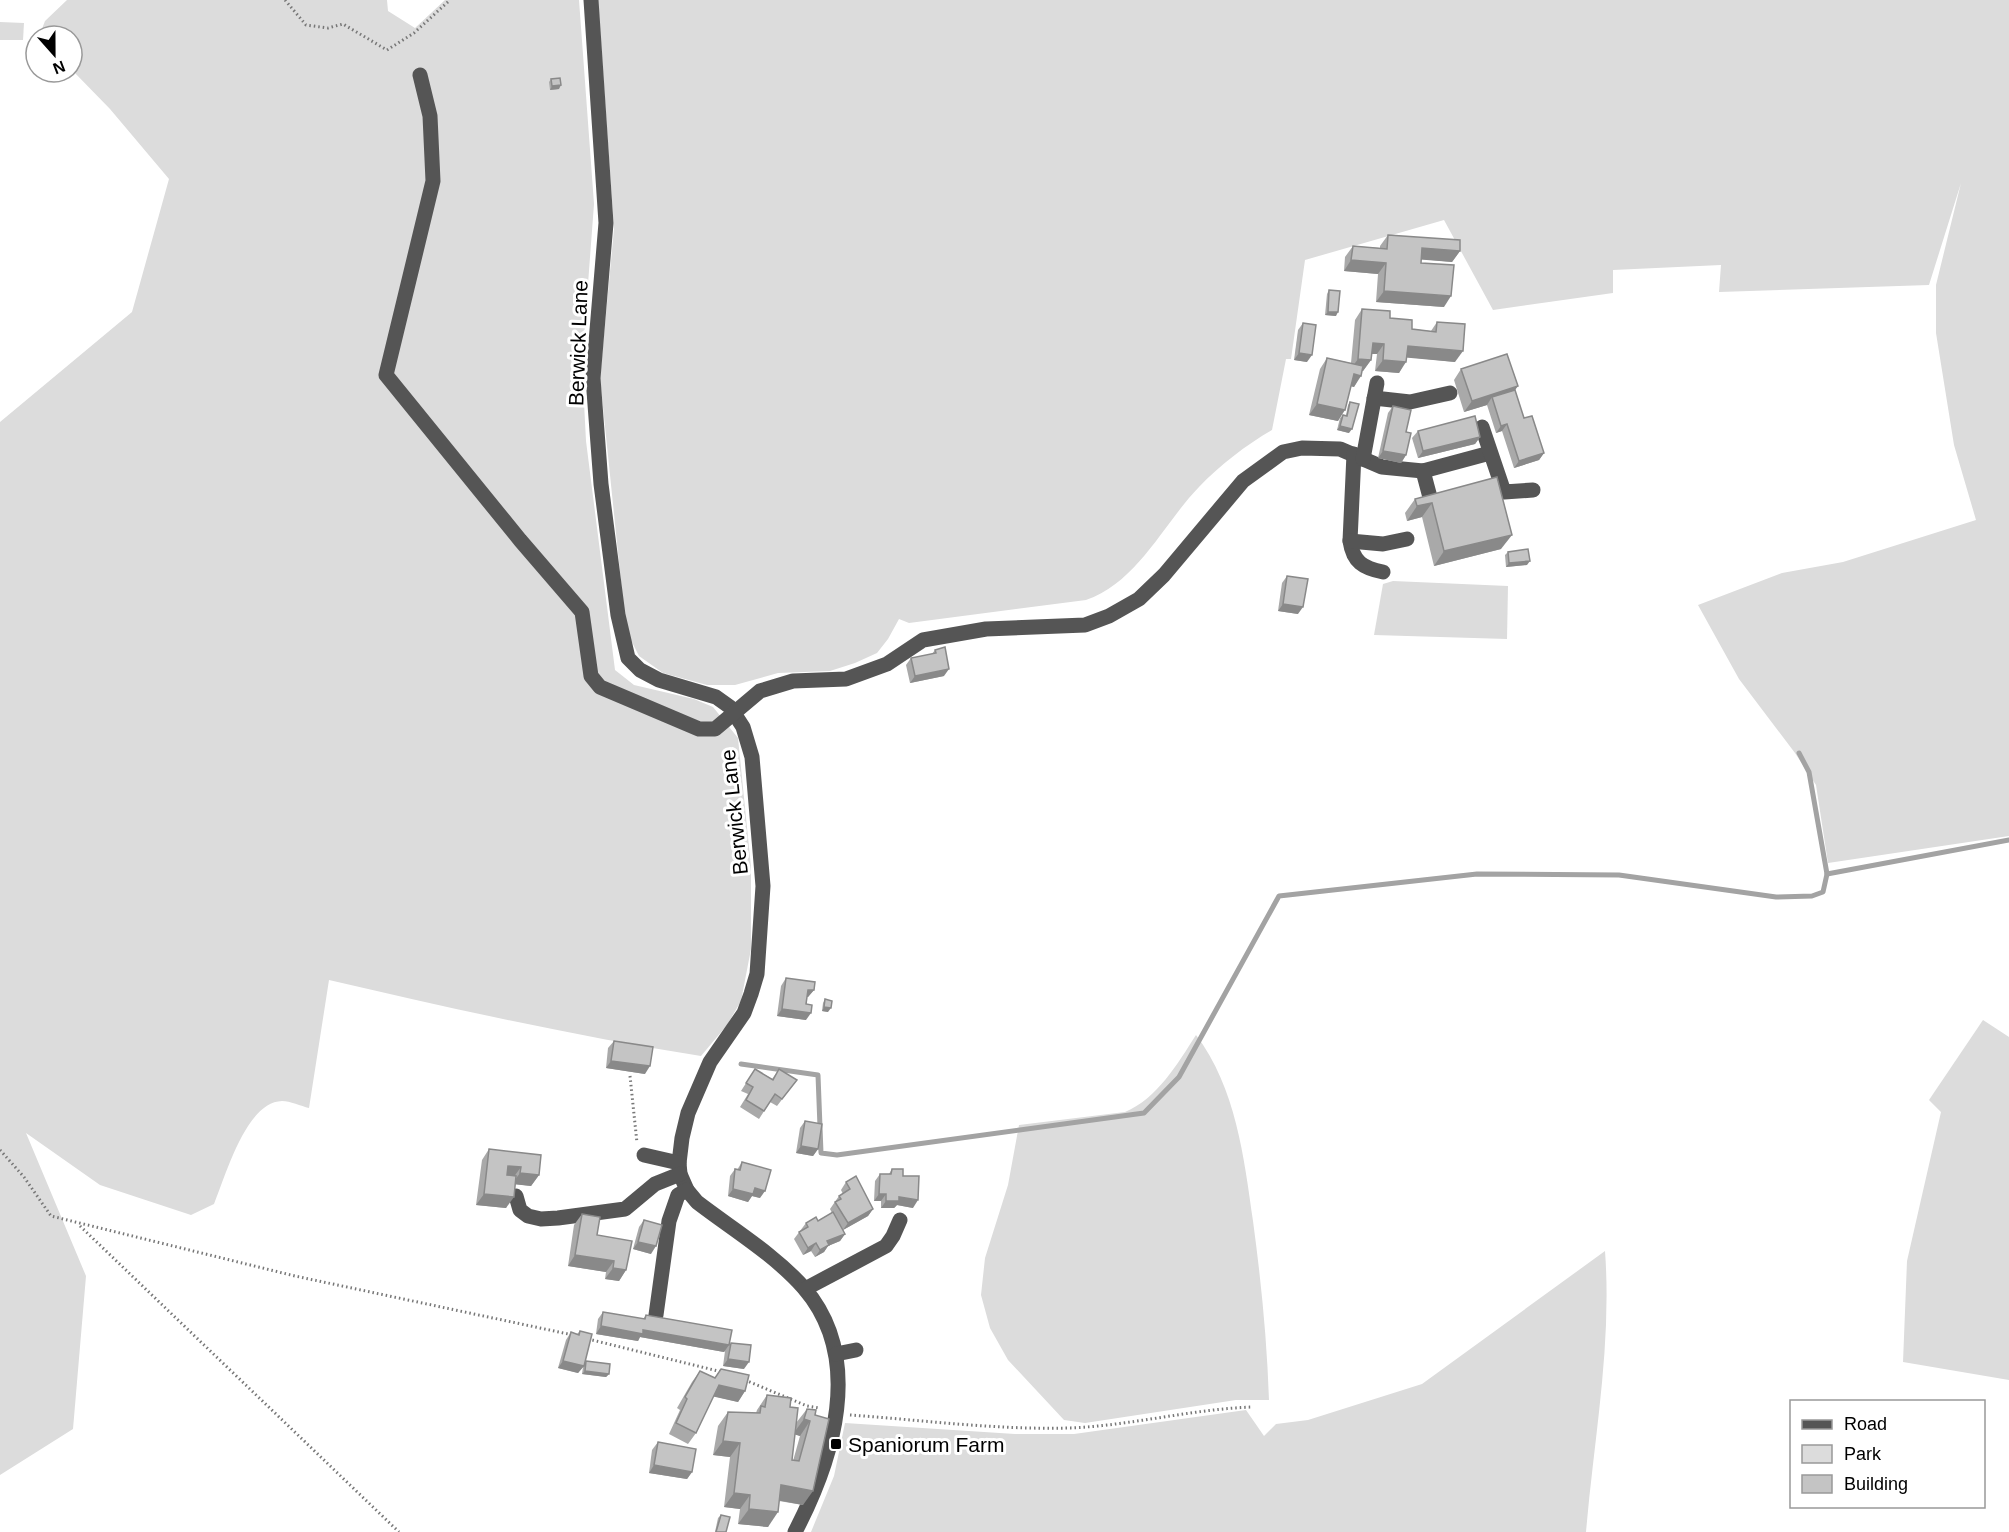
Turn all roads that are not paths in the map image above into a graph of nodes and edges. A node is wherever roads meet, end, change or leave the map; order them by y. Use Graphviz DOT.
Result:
graph roads {
  1 [pos="591,0"];
  2 [pos="420,75"];
  3 [pos="1450,393"];
  4 [pos="1482,427"];
  5 [pos="1490,453"];
  6 [pos="1359,457"];
  7 [pos="1423,471"];
  8 [pos="1533,490"];
  9 [pos="1431,501"];
  10 [pos="1407,539"];
  11 [pos="1350,541"];
  12 [pos="1383,572"];
  13 [pos="735,713"];
  14 [pos="644,1155"];
  15 [pos="679,1169"];
  16 [pos="687,1190"];
  17 [pos="516,1196"];
  18 [pos="900,1220"];
  19 [pos="805,1289"];
  20 [pos="656,1315"];
  21 [pos="856,1350"];
  22 [pos="836,1354"];
  23 [pos="795,1532"];
  1 -- 13 [label="street, Berwick Lane"];
  2 -- 13 [label="street"];
  3 -- 6 [label="street"];
  4 -- 5 [label="street"];
  5 -- 7 [label="street"];
  5 -- 8 [label="street"];
  6 -- 7 [label="street"];
  6 -- 11 [label="street"];
  6 -- 13 [label="street"];
  7 -- 9 [label="street"];
  10 -- 11 [label="street"];
  11 -- 12 [label="street"];
  13 -- 15 [label="street, Berwick Lane"];
  14 -- 15 [label="street"];
  15 -- 16 [label="street"];
  15 -- 17 [label="street"];
  16 -- 19 [label="street"];
  16 -- 20 [label="street"];
  18 -- 19 [label="street"];
  19 -- 22 [label="street"];
  21 -- 22 [label="street"];
  22 -- 23 [label="street"];
}
